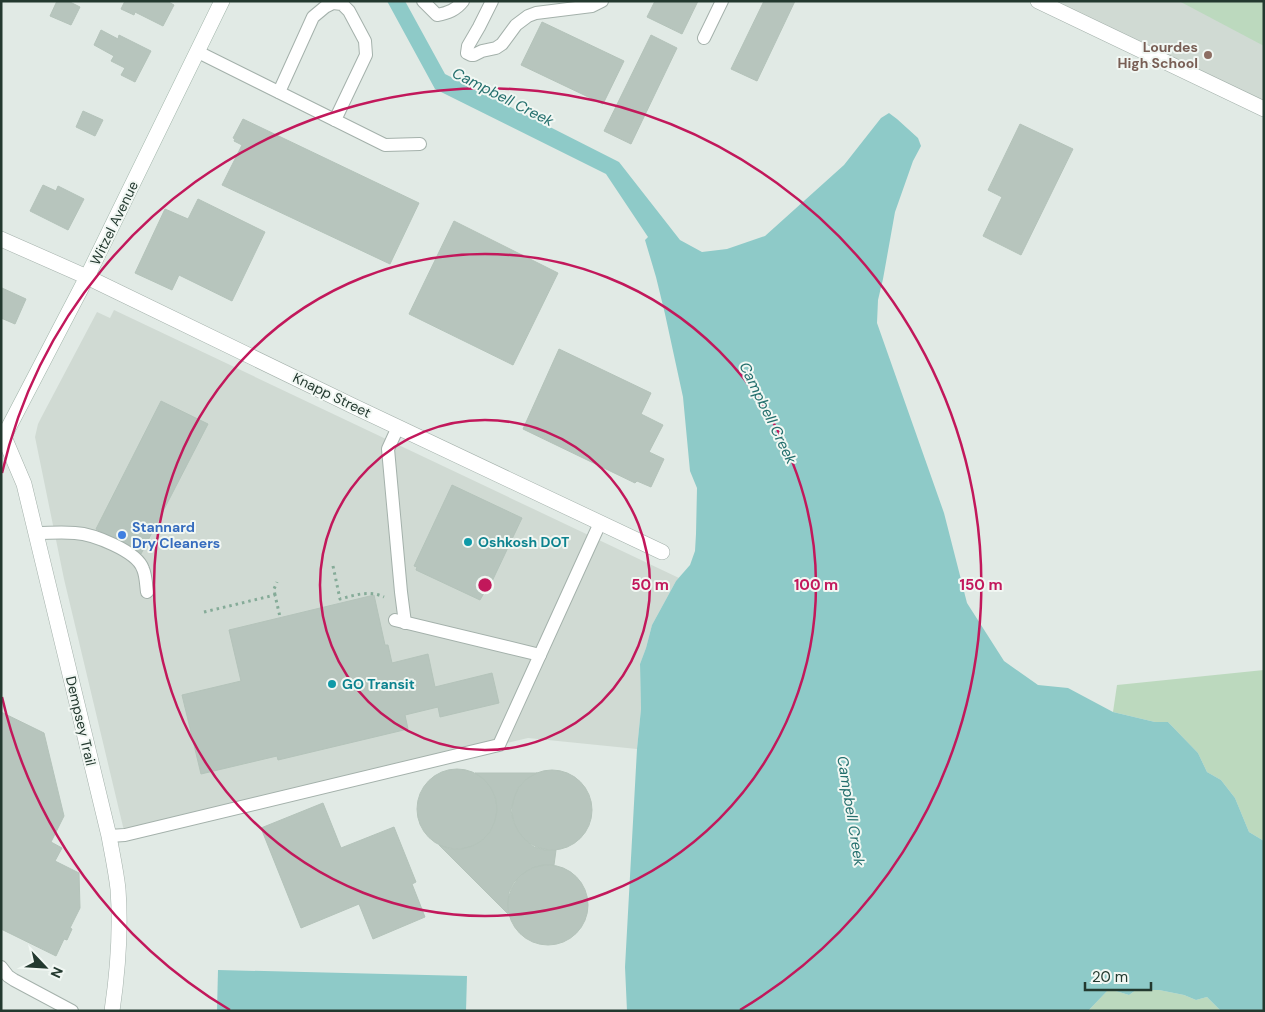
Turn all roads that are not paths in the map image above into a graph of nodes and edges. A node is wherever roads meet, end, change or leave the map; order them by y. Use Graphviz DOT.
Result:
graph roads {
  1 [pos="222,1"];
  2 [pos="423,1"];
  3 [pos="463,1"];
  4 [pos="492,1"];
  5 [pos="602,1"];
  6 [pos="722,1"];
  7 [pos="1038,1"];
  8 [pos="704,38"];
  9 [pos="198,52"];
  10 [pos="279,92"];
  11 [pos="1264,109"];
  12 [pos="335,120"];
  13 [pos="420,144"];
  14 [pos="1,238"];
  15 [pos="87,277"];
  16 [pos="398,427"];
  17 [pos="3,440"];
  18 [pos="600,523"];
  19 [pos="36,532"];
  20 [pos="662,552"];
  21 [pos="147,592"];
  22 [pos="540,654"];
  23 [pos="108,836"];
  24 [pos="1,967"];
  25 [pos="72,1011"];
  26 [pos="112,1011"];
  1 -- 9 [label="street, Witzel Avenue"];
  2 -- 3 [label="lane"];
  4 -- 5 [label="lane"];
  6 -- 8 [label="lane"];
  7 -- 11 [label="street"];
  9 -- 10 [label="lane"];
  9 -- 15 [label="street, Witzel Avenue"];
  10 -- 12 [label="lane"];
  10 -- 12 [label="lane"];
  12 -- 13 [label="lane"];
  14 -- 15 [label="street, Knapp Street"];
  15 -- 16 [label="street, Knapp Street"];
  15 -- 17 [label="street, Witzel Avenue"];
  16 -- 18 [label="street, Knapp Street"];
  16 -- 22 [label="lane"];
  17 -- 19 [label="street, Dempsey Trail"];
  18 -- 20 [label="street, Knapp Street"];
  18 -- 22 [label="lane"];
  19 -- 21 [label="lane"];
  19 -- 23 [label="street, Dempsey Trail"];
  22 -- 23 [label="lane"];
  23 -- 26 [label="street, Dempsey Trail"];
  24 -- 25 [label="lane"];
}
